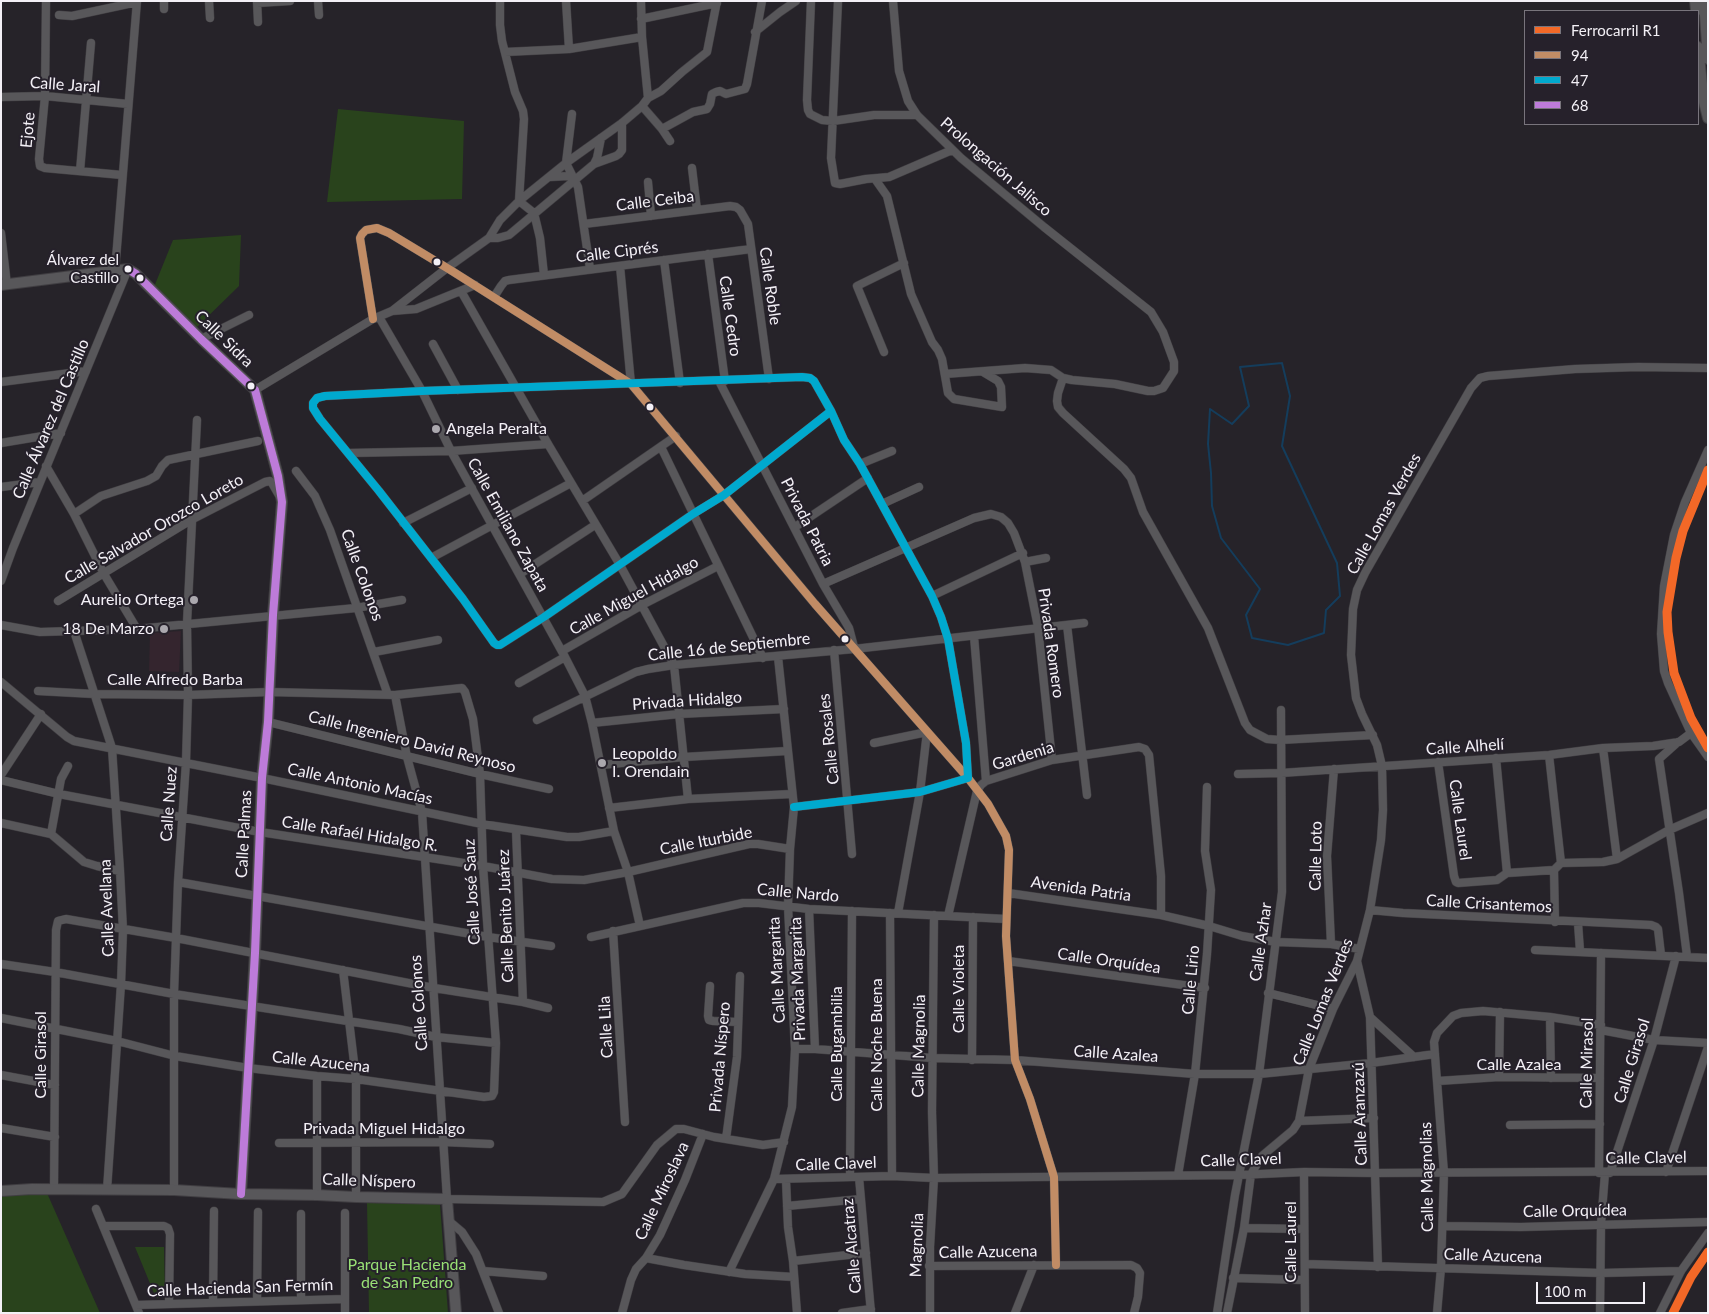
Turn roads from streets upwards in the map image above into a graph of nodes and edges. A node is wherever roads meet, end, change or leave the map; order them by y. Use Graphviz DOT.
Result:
graph roads {
  1 [pos="46,1"];
  2 [pos="209,1"];
  3 [pos="290,1"];
  4 [pos="318,1"];
  5 [pos="500,1"];
  6 [pos="566,1"];
  7 [pos="641,1"];
  8 [pos="762,1"];
  9 [pos="796,1"];
  10 [pos="811,1"];
  11 [pos="838,1"];
  12 [pos="893,1"];
  13 [pos="1704,1"];
  14 [pos="137,2"];
  15 [pos="257,2"];
  16 [pos="717,2"];
  17 [pos="59,15"];
  18 [pos="319,15"];
  19 [pos="210,18"];
  20 [pos="641,18"];
  21 [pos="258,22"];
  22 [pos="755,32"];
  23 [pos="642,37"];
  24 [pos="91,43"];
  25 [pos="569,49"];
  26 [pos="505,52"];
  27 [pos="1699,58"];
  28 [pos="1708,59"];
  29 [pos="45,96"];
  30 [pos="1,97"];
  31 [pos="648,98"];
  32 [pos="86,100"];
  33 [pos="128,104"];
  34 [pos="642,106"];
  35 [pos="572,114"];
  36 [pos="917,115"];
  37 [pos="1708,118"];
  38 [pos="833,121"];
  39 [pos="622,122"];
  40 [pos="662,129"];
  41 [pos="601,138"];
  42 [pos="670,142"];
  43 [pos="952,150"];
  44 [pos="566,164"];
  45 [pos="594,164"];
  46 [pos="692,168"];
  47 [pos="80,171"];
  48 [pos="122,175"];
  49 [pos="549,177"];
  50 [pos="889,177"];
  51 [pos="875,179"];
  52 [pos="575,180"];
  53 [pos="648,182"];
  54 [pos="887,196"];
  55 [pos="519,202"];
  56 [pos="730,206"];
  57 [pos="698,210"];
  58 [pos="534,214"];
  59 [pos="651,216"];
  60 [pos="584,224"];
  61 [pos="1,233"];
  62 [pos="489,238"];
  63 [pos="360,243"];
  64 [pos="751,249"];
  65 [pos="708,254"];
  66 [pos="664,260"];
  67 [pos="904,263"];
  68 [pos="620,266"];
  69 [pos="447,268"];
  70 [pos="128,269"];
  71 [pos="590,269"];
  72 [pos="115,271"];
  73 [pos="544,275"];
  74 [pos="4,285"];
  75 [pos="474,285"];
  76 [pos="461,291"];
  77 [pos="494,297"];
  78 [pos="392,311"];
  79 [pos="249,314"];
  80 [pos="376,318"];
  81 [pos="201,339"];
  82 [pos="433,344"];
  83 [pos="884,352"];
  84 [pos="1708,368"];
  85 [pos="86,371"];
  86 [pos="984,372"];
  87 [pos="945,374"];
  88 [pos="1063,378"];
  89 [pos="769,379"];
  90 [pos="722,381"];
  91 [pos="1,382"];
  92 [pos="680,383"];
  93 [pos="631,384"];
  94 [pos="517,388"];
  95 [pos="256,390"];
  96 [pos="458,390"];
  97 [pos="422,391"];
  98 [pos="831,410"];
  99 [pos="197,420"];
  100 [pos="61,433"];
  101 [pos="676,436"];
  102 [pos="258,441"];
  103 [pos="1,443"];
  104 [pos="548,444"];
  105 [pos="661,447"];
  106 [pos="451,450"];
  107 [pos="1708,450"];
  108 [pos="892,451"];
  109 [pos="348,453"];
  110 [pos="196,455"];
  111 [pos="860,464"];
  112 [pos="763,465"];
  113 [pos="46,466"];
  114 [pos="296,472"];
  115 [pos="278,476"];
  116 [pos="868,478"];
  117 [pos="40,482"];
  118 [pos="571,483"];
  119 [pos="1,487"];
  120 [pos="919,487"];
  121 [pos="472,488"];
  122 [pos="724,494"];
  123 [pos="582,501"];
  124 [pos="282,502"];
  125 [pos="882,504"];
  126 [pos="74,514"];
  127 [pos="693,514"];
  128 [pos="191,520"];
  129 [pos="403,523"];
  130 [pos="595,525"];
  131 [pos="494,526"];
  132 [pos="795,527"];
  133 [pos="905,548"];
  134 [pos="1023,553"];
  135 [pos="432,558"];
  136 [pos="1046,558"];
  137 [pos="1025,562"];
  138 [pos="620,565"];
  139 [pos="718,566"];
  140 [pos="104,574"];
  141 [pos="520,574"];
  142 [pos="1,581"];
  143 [pos="823,584"];
  144 [pos="932,596"];
  145 [pos="402,600"];
  146 [pos="58,601"];
  147 [pos="642,605"];
  148 [pos="356,608"];
  149 [pos="273,615"];
  150 [pos="544,617"];
  151 [pos="187,623"];
  152 [pos="1084,623"];
  153 [pos="1,625"];
  154 [pos="1067,625"];
  155 [pos="1038,627"];
  156 [pos="137,628"];
  157 [pos="74,631"];
  158 [pos="974,636"];
  159 [pos="948,639"];
  160 [pos="438,640"];
  161 [pos="854,649"];
  162 [pos="834,650"];
  163 [pos="374,652"];
  164 [pos="564,654"];
  165 [pos="778,656"];
  166 [pos="763,658"];
  167 [pos="674,665"];
  168 [pos="1,682"];
  169 [pos="518,683"];
  170 [pos="462,688"];
  171 [pos="38,690"];
  172 [pos="269,692"];
  173 [pos="94,694"];
  174 [pos="188,695"];
  175 [pos="391,695"];
  176 [pos="585,696"];
  177 [pos="784,708"];
  178 [pos="1281,710"];
  179 [pos="41,714"];
  180 [pos="679,714"];
  181 [pos="537,720"];
  182 [pos="268,722"];
  183 [pos="592,723"];
  184 [pos="927,732"];
  185 [pos="1691,733"];
  186 [pos="1372,735"];
  187 [pos="1280,740"];
  188 [pos="1678,742"];
  189 [pos="874,743"];
  190 [pos="1653,746"];
  191 [pos="112,748"];
  192 [pos="1603,748"];
  193 [pos="788,751"];
  194 [pos="1081,755"];
  195 [pos="1549,755"];
  196 [pos="407,756"];
  197 [pos="1708,757"];
  198 [pos="684,758"];
  199 [pos="1496,758"];
  200 [pos="1659,759"];
  201 [pos="1052,760"];
  202 [pos="186,762"];
  203 [pos="1438,762"];
  204 [pos="601,765"];
  205 [pos="68,766"];
  206 [pos="1382,766"];
  207 [pos="1334,769"];
  208 [pos="1282,773"];
  209 [pos="480,774"];
  210 [pos="1238,774"];
  211 [pos="1,775"];
  212 [pos="262,778"];
  213 [pos="968,778"];
  214 [pos="1,780"];
  215 [pos="986,781"];
  216 [pos="1206,787"];
  217 [pos="549,789"];
  218 [pos="978,791"];
  219 [pos="920,792"];
  220 [pos="59,794"];
  221 [pos="792,794"];
  222 [pos="1087,795"];
  223 [pos="688,799"];
  224 [pos="848,801"];
  225 [pos="115,804"];
  226 [pos="794,807"];
  227 [pos="609,808"];
  228 [pos="422,812"];
  229 [pos="1708,813"];
  230 [pos="182,818"];
  231 [pos="1,823"];
  232 [pos="482,824"];
  233 [pos="516,830"];
  234 [pos="1669,830"];
  235 [pos="260,832"];
  236 [pos="614,832"];
  237 [pos="50,834"];
  238 [pos="790,849"];
  239 [pos="852,854"];
  240 [pos="425,858"];
  241 [pos="1617,859"];
  242 [pos="1561,863"];
  243 [pos="483,866"];
  244 [pos="1554,870"];
  245 [pos="120,871"];
  246 [pos="628,872"];
  247 [pos="518,874"];
  248 [pos="1507,874"];
  249 [pos="178,882"];
  250 [pos="1008,893"];
  251 [pos="256,897"];
  252 [pos="788,906"];
  253 [pos="809,909"];
  254 [pos="1370,910"];
  255 [pos="852,911"];
  256 [pos="894,913"];
  257 [pos="934,915"];
  258 [pos="1161,915"];
  259 [pos="948,916"];
  260 [pos="973,917"];
  261 [pos="1006,919"];
  262 [pos="1555,922"];
  263 [pos="1578,923"];
  264 [pos="430,926"];
  265 [pos="640,926"];
  266 [pos="1209,926"];
  267 [pos="123,930"];
  268 [pos="613,931"];
  269 [pos="488,937"];
  270 [pos="590,937"];
  271 [pos="176,938"];
  272 [pos="522,942"];
  273 [pos="1276,942"];
  274 [pos="1331,944"];
  275 [pos="552,946"];
  276 [pos="1360,949"];
  277 [pos="1535,950"];
  278 [pos="1580,951"];
  279 [pos="255,953"];
  280 [pos="1602,953"];
  281 [pos="1661,955"];
  282 [pos="1676,956"];
  283 [pos="1687,956"];
  284 [pos="1708,958"];
  285 [pos="1008,961"];
  286 [pos="1356,961"];
  287 [pos="1,964"];
  288 [pos="343,970"];
  289 [pos="54,972"];
  290 [pos="740,976"];
  291 [pos="121,984"];
  292 [pos="710,986"];
  293 [pos="434,988"];
  294 [pos="1205,988"];
  295 [pos="174,994"];
  296 [pos="1268,994"];
  297 [pos="492,997"];
  298 [pos="523,1002"];
  299 [pos="250,1006"];
  300 [pos="548,1008"];
  301 [pos="1333,1009"];
  302 [pos="1500,1012"];
  303 [pos="1370,1017"];
  304 [pos="1550,1017"];
  305 [pos="1,1018"];
  306 [pos="349,1021"];
  307 [pos="738,1022"];
  308 [pos="56,1028"];
  309 [pos="1601,1028"];
  310 [pos="436,1037"];
  311 [pos="1654,1040"];
  312 [pos="117,1041"];
  313 [pos="496,1043"];
  314 [pos="1708,1043"];
  315 [pos="1708,1047"];
  316 [pos="795,1049"];
  317 [pos="814,1049"];
  318 [pos="851,1053"];
  319 [pos="1435,1054"];
  320 [pos="892,1055"];
  321 [pos="175,1056"];
  322 [pos="1414,1057"];
  323 [pos="932,1058"];
  324 [pos="972,1060"];
  325 [pos="1015,1060"];
  326 [pos="1371,1063"];
  327 [pos="248,1068"];
  328 [pos="1309,1069"];
  329 [pos="1195,1074"];
  330 [pos="1259,1074"];
  331 [pos="1,1075"];
  332 [pos="317,1076"];
  333 [pos="1499,1077"];
  334 [pos="1551,1078"];
  335 [pos="1600,1078"];
  336 [pos="356,1079"];
  337 [pos="1438,1081"];
  338 [pos="55,1085"];
  339 [pos="440,1091"];
  340 [pos="492,1096"];
  341 [pos="1374,1118"];
  342 [pos="1299,1121"];
  343 [pos="625,1122"];
  344 [pos="1510,1124"];
  345 [pos="1600,1124"];
  346 [pos="1,1128"];
  347 [pos="702,1134"];
  348 [pos="55,1137"];
  349 [pos="726,1139"];
  350 [pos="317,1142"];
  351 [pos="356,1142"];
  352 [pos="443,1142"];
  353 [pos="784,1142"];
  354 [pos="278,1143"];
  355 [pos="490,1144"];
  356 [pos="1708,1171"];
  357 [pos="1304,1172"];
  358 [pos="1666,1172"];
  359 [pos="1375,1173"];
  360 [pos="1444,1173"];
  361 [pos="1605,1173"];
  362 [pos="1251,1174"];
  363 [pos="1178,1175"];
  364 [pos="1239,1175"];
  365 [pos="892,1176"];
  366 [pos="850,1177"];
  367 [pos="859,1177"];
  368 [pos="1054,1177"];
  369 [pos="934,1178"];
  370 [pos="774,1179"];
  371 [pos="786,1180"];
  372 [pos="54,1189"];
  373 [pos="107,1190"];
  374 [pos="174,1190"];
  375 [pos="1,1191"];
  376 [pos="241,1194"];
  377 [pos="317,1195"];
  378 [pos="356,1197"];
  379 [pos="447,1199"];
  380 [pos="861,1199"];
  381 [pos="787,1206"];
  382 [pos="96,1209"];
  383 [pos="214,1211"];
  384 [pos="258,1212"];
  385 [pos="345,1213"];
  386 [pos="301,1214"];
  387 [pos="449,1221"];
  388 [pos="1708,1222"];
  389 [pos="1601,1224"];
  390 [pos="103,1226"];
  391 [pos="1443,1226"];
  392 [pos="1244,1228"];
  393 [pos="1304,1229"];
  394 [pos="1708,1234"];
  395 [pos="866,1253"];
  396 [pos="646,1258"];
  397 [pos="793,1260"];
  398 [pos="1305,1264"];
  399 [pos="1034,1265"];
  400 [pos="1056,1265"];
  401 [pos="929,1266"];
  402 [pos="1378,1267"];
  403 [pos="1441,1268"];
  404 [pos="483,1271"];
  405 [pos="1681,1271"];
  406 [pos="729,1272"];
  407 [pos="1601,1273"];
  408 [pos="543,1276"];
  409 [pos="794,1277"];
  410 [pos="1233,1278"];
  411 [pos="1304,1280"];
  412 [pos="345,1298"];
  413 [pos="301,1300"];
  414 [pos="257,1301"];
  415 [pos="213,1302"];
  416 [pos="168,1304"];
  417 [pos="137,1309"];
  418 [pos="871,1311"];
  419 [pos="345,1313"];
  420 [pos="456,1313"];
  421 [pos="499,1313"];
  422 [pos="622,1313"];
  423 [pos="796,1313"];
  424 [pos="842,1313"];
  425 [pos="930,1313"];
  426 [pos="1015,1313"];
  427 [pos="1134,1313"];
  428 [pos="1217,1313"];
  429 [pos="1227,1313"];
  430 [pos="1305,1313"];
  431 [pos="1437,1313"];
  432 [pos="1600,1313"];
  433 [pos="1660,1313"];
  1 -- 29 [label="street, Ejote"];
  2 -- 19 [label="street"];
  3 -- 15 [label="street"];
  4 -- 18 [label="street"];
  5 -- 26 [label="street"];
  6 -- 25 [label="street"];
  7 -- 20 [label="street"];
  8 -- 22 [label="street"];
  9 -- 22 [label="street"];
  10 -- 38 [label="street"];
  11 -- 38 [label="street"];
  12 -- 36 [label="street, Prolongación Jalisco"];
  13 -- 28 [label="street"];
  14 -- 17 [label="street"];
  14 -- 33 [label="street"];
  15 -- 21 [label="street"];
  16 -- 20 [label="street"];
  16 -- 31 [label="street"];
  20 -- 23 [label="street"];
  22 -- 40 [label="street"];
  23 -- 25 [label="street"];
  23 -- 31 [label="street"];
  24 -- 32 [label="street"];
  25 -- 26 [label="street"];
  26 -- 55 [label="street"];
  27 -- 37 [label="street"];
  29 -- 30 [label="street, Calle Jaral"];
  29 -- 32 [label="street, Calle Jaral"];
  29 -- 47 [label="street, Ejote"];
  31 -- 34 [label="street"];
  32 -- 33 [label="street, Calle Jaral"];
  32 -- 47 [label="street"];
  33 -- 48 [label="street"];
  34 -- 39 [label="street"];
  34 -- 40 [label="street"];
  35 -- 44 [label="street"];
  36 -- 38 [label="street"];
  36 -- 43 [label="street, Prolongación Jalisco"];
  38 -- 51 [label="street"];
  39 -- 41 [label="street"];
  39 -- 45 [label="street"];
  40 -- 42 [label="street"];
  41 -- 44 [label="street"];
  41 -- 45 [label="street"];
  43 -- 50 [label="street"];
  43 -- 88 [label="street, Prolongación Jalisco"];
  44 -- 49 [label="street"];
  44 -- 52 [label="street"];
  45 -- 52 [label="street"];
  46 -- 57 [label="street"];
  47 -- 48 [label="street"];
  48 -- 72 [label="street"];
  49 -- 52 [label="street"];
  49 -- 55 [label="street"];
  50 -- 51 [label="street"];
  50 -- 54 [label="street"];
  51 -- 54 [label="street"];
  52 -- 58 [label="street"];
  52 -- 60 [label="street"];
  53 -- 59 [label="street"];
  54 -- 67 [label="street"];
  55 -- 58 [label="street"];
  55 -- 62 [label="street"];
  56 -- 57 [label="street, Calle Ceiba"];
  56 -- 64 [label="street, Calle Roble"];
  57 -- 59 [label="street, Calle Ceiba"];
  58 -- 62 [label="street"];
  58 -- 73 [label="street"];
  59 -- 60 [label="street, Calle Ceiba"];
  60 -- 71 [label="street"];
  61 -- 74 [label="street"];
  62 -- 69 [label="street"];
  63 -- 69 [label="street, Avenida Patria"];
  63 -- 80 [label="street, Calle Emiliano Zapata"];
  64 -- 65 [label="street, Calle Ciprés"];
  64 -- 89 [label="street, Calle Roble"];
  65 -- 66 [label="street, Calle Ciprés"];
  65 -- 90 [label="street, Calle Cedro"];
  66 -- 68 [label="street, Calle Ciprés"];
  66 -- 92 [label="street"];
  67 -- 83 [label="street"];
  67 -- 87 [label="street"];
  68 -- 71 [label="street, Calle Ciprés"];
  68 -- 93 [label="street"];
  69 -- 75 [label="street, Avenida Patria"];
  69 -- 78 [label="street"];
  70 -- 72 [label="street"];
  70 -- 81 [label="street, Calle Sidra"];
  70 -- 85 [label="street, Calle Álvarez del Castillo"];
  71 -- 73 [label="street, Calle Ciprés"];
  72 -- 74 [label="street"];
  73 -- 77 [label="street, Calle Ciprés"];
  75 -- 76 [label="street"];
  75 -- 77 [label="street, Avenida Patria"];
  76 -- 78 [label="street"];
  76 -- 94 [label="street"];
  77 -- 93 [label="street, Avenida Patria"];
  78 -- 80 [label="street"];
  79 -- 81 [label="street"];
  80 -- 95 [label="street"];
  80 -- 97 [label="street, Calle Emiliano Zapata"];
  81 -- 95 [label="street, Calle Sidra"];
  82 -- 96 [label="street"];
  84 -- 186 [label="street, Calle Lomas Verdes"];
  85 -- 91 [label="street"];
  85 -- 100 [label="street, Calle Álvarez del Castillo"];
  86 -- 87 [label="street"];
  86 -- 87 [label="street"];
  86 -- 88 [label="street"];
  88 -- 187 [label="street"];
  89 -- 90 [label="street"];
  89 -- 98 [label="street"];
  90 -- 92 [label="street"];
  90 -- 112 [label="street, Privada Patria"];
  92 -- 93 [label="street"];
  93 -- 94 [label="street"];
  93 -- 101 [label="street, Avenida Patria"];
  94 -- 96 [label="street"];
  94 -- 104 [label="street"];
  95 -- 115 [label="street, Calle Sidra"];
  96 -- 97 [label="street"];
  97 -- 106 [label="street, Calle Emiliano Zapata"];
  97 -- 109 [label="street"];
  98 -- 111 [label="street"];
  98 -- 112 [label="street"];
  99 -- 110 [label="street, Calle Nuez"];
  100 -- 103 [label="street"];
  100 -- 113 [label="street, Calle Álvarez del Castillo"];
  101 -- 105 [label="street"];
  101 -- 122 [label="street, Avenida Patria"];
  102 -- 110 [label="street"];
  104 -- 106 [label="street"];
  104 -- 118 [label="street"];
  105 -- 123 [label="street"];
  105 -- 127 [label="street"];
  106 -- 109 [label="street"];
  106 -- 121 [label="street, Calle Emiliano Zapata"];
  107 -- 185 [label="street"];
  108 -- 111 [label="street"];
  109 -- 129 [label="street"];
  110 -- 126 [label="street"];
  110 -- 128 [label="street, Calle Nuez"];
  111 -- 116 [label="street"];
  112 -- 122 [label="street"];
  112 -- 132 [label="street, Privada Patria"];
  113 -- 117 [label="street, Calle Álvarez del Castillo"];
  113 -- 126 [label="street"];
  114 -- 148 [label="street, Calle Colonos"];
  115 -- 124 [label="street, Calle Palmas"];
  116 -- 125 [label="street"];
  116 -- 132 [label="street"];
  117 -- 119 [label="street"];
  117 -- 142 [label="street, Calle Álvarez del Castillo"];
  118 -- 123 [label="street"];
  118 -- 131 [label="street"];
  120 -- 125 [label="street"];
  121 -- 129 [label="street"];
  121 -- 131 [label="street, Calle Emiliano Zapata"];
  122 -- 127 [label="street"];
  122 -- 161 [label="street, Avenida Patria"];
  123 -- 130 [label="street"];
  124 -- 128 [label="street, Calle Salvador Orozco Loreto"];
  124 -- 149 [label="street, Calle Palmas"];
  125 -- 133 [label="street"];
  126 -- 140 [label="street"];
  127 -- 138 [label="street"];
  127 -- 139 [label="street"];
  128 -- 140 [label="street, Calle Salvador Orozco Loreto"];
  128 -- 151 [label="street, Calle Nuez"];
  129 -- 135 [label="street"];
  130 -- 138 [label="street"];
  130 -- 141 [label="street"];
  131 -- 135 [label="street"];
  131 -- 141 [label="street, Calle Emiliano Zapata"];
  132 -- 143 [label="street, Privada Patria"];
  133 -- 134 [label="street, Privada Romero"];
  133 -- 143 [label="street"];
  133 -- 144 [label="street"];
  134 -- 137 [label="street, Privada Romero"];
  134 -- 144 [label="street"];
  135 -- 150 [label="street"];
  136 -- 137 [label="street"];
  137 -- 155 [label="street, Privada Romero"];
  138 -- 147 [label="street"];
  138 -- 150 [label="street"];
  139 -- 147 [label="street, Calle Miguel Hidalgo"];
  139 -- 166 [label="street"];
  140 -- 146 [label="street, Calle Salvador Orozco Loreto"];
  140 -- 156 [label="street"];
  141 -- 150 [label="street, Calle Emiliano Zapata"];
  143 -- 161 [label="street, Privada Patria"];
  144 -- 159 [label="street"];
  145 -- 148 [label="street"];
  147 -- 164 [label="street, Calle Miguel Hidalgo"];
  147 -- 167 [label="street"];
  148 -- 149 [label="street"];
  148 -- 163 [label="street, Calle Colonos"];
  149 -- 151 [label="street"];
  149 -- 172 [label="street, Calle Palmas"];
  150 -- 164 [label="street, Calle Emiliano Zapata"];
  151 -- 156 [label="street"];
  151 -- 174 [label="street, Calle Nuez"];
  152 -- 154 [label="street, Calle 16 de Septiembre"];
  153 -- 157 [label="street"];
  154 -- 155 [label="street, Calle 16 de Septiembre"];
  154 -- 194 [label="street"];
  155 -- 158 [label="street, Calle 16 de Septiembre"];
  155 -- 201 [label="street, Privada Romero"];
  156 -- 157 [label="street"];
  157 -- 173 [label="street, Calle Avellana"];
  158 -- 159 [label="street, Calle 16 de Septiembre"];
  158 -- 215 [label="street"];
  159 -- 161 [label="street, Calle 16 de Septiembre"];
  159 -- 213 [label="street"];
  160 -- 163 [label="street"];
  161 -- 162 [label="street, Calle 16 de Septiembre"];
  161 -- 184 [label="street, Avenida Patria"];
  162 -- 165 [label="street, Calle 16 de Septiembre"];
  162 -- 224 [label="street, Calle Rosales"];
  163 -- 175 [label="street, Calle Colonos"];
  164 -- 169 [label="street, Calle Miguel Hidalgo"];
  164 -- 176 [label="street, Calle Emiliano Zapata"];
  165 -- 166 [label="street, Calle 16 de Septiembre"];
  165 -- 177 [label="street, Calle Margarita"];
  166 -- 167 [label="street, Calle 16 de Septiembre"];
  167 -- 176 [label="street, Calle 16 de Septiembre"];
  167 -- 180 [label="street"];
  168 -- 179 [label="street, Calle Antonio Macías"];
  170 -- 175 [label="street, Calle Alfredo Barba"];
  170 -- 209 [label="street, Calle José Sauz"];
  171 -- 173 [label="street, Calle Alfredo Barba"];
  172 -- 174 [label="street, Calle Alfredo Barba"];
  172 -- 175 [label="street, Calle Alfredo Barba"];
  172 -- 182 [label="street, Calle Palmas"];
  173 -- 174 [label="street, Calle Alfredo Barba"];
  173 -- 191 [label="street, Calle Avellana"];
  174 -- 202 [label="street, Calle Nuez"];
  175 -- 196 [label="street, Calle Colonos"];
  176 -- 181 [label="street, Calle 16 de Septiembre"];
  176 -- 183 [label="street, Calle Emiliano Zapata"];
  177 -- 180 [label="street, Privada Hidalgo"];
  177 -- 193 [label="street, Calle Margarita"];
  178 -- 187 [label="street, Calle Azhar"];
  179 -- 191 [label="street, Calle Antonio Macías"];
  179 -- 211 [label="street"];
  180 -- 183 [label="street, Privada Hidalgo"];
  180 -- 198 [label="street"];
  182 -- 196 [label="street, Calle Ingeniero David Reynoso"];
  182 -- 212 [label="street, Calle Palmas"];
  183 -- 204 [label="street, Calle Emiliano Zapata"];
  184 -- 189 [label="street"];
  184 -- 213 [label="street, Avenida Patria"];
  184 -- 219 [label="street, Calle Noche Buena"];
  185 -- 188 [label="street, Calle Alhelí"];
  185 -- 197 [label="street"];
  186 -- 187 [label="street"];
  186 -- 206 [label="street, Calle Lomas Verdes"];
  187 -- 208 [label="street, Calle Azhar"];
  188 -- 190 [label="street, Calle Alhelí"];
  188 -- 200 [label="street"];
  190 -- 192 [label="street, Calle Alhelí"];
  190 -- 200 [label="street"];
  191 -- 202 [label="street, Calle Antonio Macías"];
  191 -- 225 [label="street, Calle Avellana"];
  192 -- 195 [label="street, Calle Alhelí"];
  192 -- 241 [label="street"];
  193 -- 198 [label="street"];
  193 -- 221 [label="street, Calle Margarita"];
  194 -- 201 [label="street, Gardenia"];
  194 -- 222 [label="street"];
  194 -- 258 [label="street, Gardenia"];
  195 -- 199 [label="street, Calle Alhelí"];
  195 -- 242 [label="street"];
  196 -- 209 [label="street, Calle Ingeniero David Reynoso"];
  196 -- 228 [label="street, Calle Colonos"];
  198 -- 204 [label="street"];
  198 -- 223 [label="street"];
  199 -- 203 [label="street, Calle Alhelí"];
  199 -- 248 [label="street"];
  200 -- 234 [label="street"];
  201 -- 215 [label="street, Gardenia"];
  202 -- 212 [label="street, Calle Antonio Macías"];
  202 -- 230 [label="street, Calle Nuez"];
  203 -- 206 [label="street, Calle Alhelí"];
  203 -- 248 [label="street, Calle Laurel"];
  204 -- 227 [label="street, Calle Emiliano Zapata"];
  205 -- 220 [label="street"];
  206 -- 207 [label="street, Calle Alhelí"];
  206 -- 254 [label="street, Calle Lomas Verdes"];
  207 -- 208 [label="street, Calle Alhelí"];
  207 -- 274 [label="street, Calle Loto"];
  208 -- 210 [label="street, Calle Alhelí"];
  208 -- 273 [label="street, Calle Azhar"];
  209 -- 217 [label="street, Calle Ingeniero David Reynoso"];
  209 -- 232 [label="street, Calle José Sauz"];
  212 -- 228 [label="street, Calle Antonio Macías"];
  212 -- 235 [label="street, Calle Palmas"];
  213 -- 218 [label="street, Avenida Patria"];
  213 -- 219 [label="street"];
  214 -- 220 [label="street, Calle Rafaél Hidalgo R."];
  215 -- 218 [label="street, Gardenia"];
  216 -- 266 [label="street, Calle Lirio"];
  218 -- 250 [label="street, Avenida Patria"];
  218 -- 259 [label="street"];
  219 -- 224 [label="street"];
  219 -- 256 [label="street, Calle Noche Buena"];
  220 -- 225 [label="street, Calle Rafaél Hidalgo R."];
  220 -- 237 [label="street"];
  221 -- 223 [label="street"];
  221 -- 226 [label="street, Calle Margarita"];
  223 -- 227 [label="street"];
  224 -- 226 [label="street"];
  224 -- 239 [label="street, Calle Rosales"];
  225 -- 230 [label="street, Calle Rafaél Hidalgo R."];
  225 -- 245 [label="street, Calle Avellana"];
  226 -- 238 [label="street, Calle Margarita"];
  227 -- 236 [label="street, Calle Emiliano Zapata"];
  228 -- 232 [label="street, Calle Antonio Macías"];
  228 -- 240 [label="street, Calle Colonos"];
  229 -- 234 [label="street"];
  230 -- 235 [label="street, Calle Rafaél Hidalgo R."];
  230 -- 249 [label="street, Calle Nuez"];
  231 -- 237 [label="street"];
  232 -- 233 [label="street, Calle Antonio Macías"];
  232 -- 243 [label="street, Calle José Sauz"];
  233 -- 236 [label="street, Calle Antonio Macías"];
  233 -- 247 [label="street, Calle Benito Juárez"];
  234 -- 241 [label="street"];
  234 -- 283 [label="street"];
  235 -- 240 [label="street, Calle Rafaél Hidalgo R."];
  235 -- 251 [label="street, Calle Palmas"];
  236 -- 246 [label="street, Calle Emiliano Zapata"];
  237 -- 245 [label="street"];
  238 -- 246 [label="street, Calle Iturbide"];
  238 -- 252 [label="street, Calle Margarita"];
  240 -- 243 [label="street, Calle Rafaél Hidalgo R."];
  240 -- 264 [label="street, Calle Colonos"];
  241 -- 242 [label="street"];
  242 -- 244 [label="street"];
  243 -- 247 [label="street, Calle Rafaél Hidalgo R."];
  243 -- 269 [label="street, Calle José Sauz"];
  244 -- 248 [label="street"];
  244 -- 262 [label="street"];
  245 -- 267 [label="street, Calle Avellana"];
  246 -- 247 [label="street, Calle Rafaél Hidalgo R."];
  246 -- 265 [label="street, Calle Emiliano Zapata"];
  247 -- 272 [label="street, Calle Benito Juárez"];
  249 -- 251 [label="street"];
  249 -- 271 [label="street, Calle Nuez"];
  250 -- 258 [label="street, Avenida Patria"];
  250 -- 261 [label="street"];
  251 -- 264 [label="street"];
  251 -- 279 [label="street, Calle Palmas"];
  252 -- 253 [label="street, Calle Nardo"];
  252 -- 265 [label="street, Calle Nardo"];
  252 -- 316 [label="street, Calle Margarita"];
  253 -- 255 [label="street, Calle Nardo"];
  253 -- 317 [label="street, Privada Margarita"];
  254 -- 262 [label="street, Calle Crisantemos"];
  254 -- 276 [label="street, Calle Lomas Verdes"];
  255 -- 256 [label="street, Calle Nardo"];
  255 -- 318 [label="street, Calle Bugambilia"];
  256 -- 257 [label="street, Calle Nardo"];
  256 -- 320 [label="street, Calle Noche Buena"];
  257 -- 259 [label="street, Calle Nardo"];
  257 -- 323 [label="street, Calle Magnolia"];
  258 -- 266 [label="street, Avenida Patria"];
  259 -- 260 [label="street, Calle Nardo"];
  260 -- 261 [label="street, Calle Nardo"];
  260 -- 324 [label="street, Calle Violeta"];
  261 -- 285 [label="street"];
  262 -- 263 [label="street, Calle Crisantemos"];
  263 -- 278 [label="street"];
  263 -- 281 [label="street, Calle Crisantemos"];
  264 -- 269 [label="street"];
  264 -- 293 [label="street, Calle Colonos"];
  265 -- 268 [label="street, Calle Nardo"];
  266 -- 273 [label="street, Avenida Patria"];
  266 -- 294 [label="street, Calle Lirio"];
  267 -- 271 [label="street"];
  267 -- 289 [label="street, Calle Girasol"];
  267 -- 291 [label="street, Calle Avellana"];
  268 -- 270 [label="street, Calle Nardo"];
  268 -- 343 [label="street, Calle Lila"];
  269 -- 272 [label="street"];
  269 -- 297 [label="street, Calle José Sauz"];
  271 -- 279 [label="street"];
  271 -- 295 [label="street, Calle Nuez"];
  272 -- 275 [label="street"];
  272 -- 298 [label="street, Calle Benito Juárez"];
  273 -- 274 [label="street, Avenida Patria"];
  273 -- 296 [label="street, Calle Azhar"];
  274 -- 276 [label="street, Avenida Patria"];
  276 -- 286 [label="street, Calle Lomas Verdes"];
  277 -- 278 [label="street"];
  278 -- 280 [label="street"];
  279 -- 288 [label="street"];
  279 -- 299 [label="street, Calle Palmas"];
  280 -- 281 [label="street"];
  280 -- 309 [label="street, Calle Mirasol"];
  281 -- 282 [label="street"];
  282 -- 283 [label="street"];
  282 -- 311 [label="street, Calle Girasol"];
  283 -- 284 [label="street"];
  285 -- 294 [label="street, Calle Orquídea"];
  285 -- 325 [label="street"];
  286 -- 301 [label="street, Calle Lomas Verdes"];
  286 -- 303 [label="street, Calle Aranzazú"];
  287 -- 289 [label="street"];
  288 -- 293 [label="street"];
  288 -- 306 [label="street"];
  289 -- 291 [label="street"];
  289 -- 308 [label="street, Calle Girasol"];
  290 -- 307 [label="street, Privada Níspero"];
  291 -- 295 [label="street"];
  291 -- 312 [label="street, Calle Avellana"];
  292 -- 307 [label="street"];
  293 -- 297 [label="street"];
  293 -- 310 [label="street, Calle Colonos"];
  294 -- 329 [label="street, Calle Lirio"];
  295 -- 299 [label="street"];
  295 -- 321 [label="street, Calle Nuez"];
  296 -- 301 [label="street"];
  296 -- 330 [label="street, Calle Azhar"];
  297 -- 298 [label="street"];
  297 -- 313 [label="street, Calle José Sauz"];
  298 -- 300 [label="street"];
  299 -- 306 [label="street"];
  299 -- 327 [label="street, Calle Palmas"];
  301 -- 328 [label="street, Calle Lomas Verdes"];
  302 -- 304 [label="street"];
  302 -- 319 [label="street, Calle Magnolias"];
  302 -- 333 [label="street"];
  303 -- 322 [label="street"];
  303 -- 326 [label="street, Calle Aranzazú"];
  304 -- 309 [label="street"];
  304 -- 334 [label="street"];
  305 -- 308 [label="street, Calle Azucena"];
  306 -- 310 [label="street"];
  306 -- 336 [label="street"];
  307 -- 349 [label="street, Privada Níspero"];
  308 -- 312 [label="street, Calle Azucena"];
  308 -- 338 [label="street, Calle Girasol"];
  309 -- 311 [label="street"];
  309 -- 335 [label="street, Calle Mirasol"];
  310 -- 313 [label="street"];
  310 -- 339 [label="street, Calle Colonos"];
  311 -- 314 [label="street"];
  311 -- 361 [label="street, Calle Girasol"];
  312 -- 321 [label="street, Calle Azucena"];
  312 -- 373 [label="street, Calle Avellana"];
  313 -- 340 [label="street, Calle José Sauz"];
  315 -- 358 [label="street"];
  316 -- 317 [label="street, Calle Azalea"];
  316 -- 353 [label="street, Calle Margarita"];
  317 -- 318 [label="street, Calle Azalea"];
  318 -- 320 [label="street, Calle Azalea"];
  318 -- 366 [label="street, Calle Bugambilia"];
  319 -- 322 [label="street, Calle Azalea"];
  319 -- 337 [label="street, Calle Magnolias"];
  320 -- 323 [label="street, Calle Azalea"];
  320 -- 365 [label="street, Calle Noche Buena"];
  321 -- 327 [label="street, Calle Azucena"];
  321 -- 374 [label="street, Calle Nuez"];
  322 -- 326 [label="street, Calle Azalea"];
  323 -- 324 [label="street, Calle Azalea"];
  323 -- 369 [label="street, Calle Magnolia"];
  324 -- 325 [label="street, Calle Azalea"];
  325 -- 329 [label="street, Calle Azalea"];
  325 -- 368 [label="street"];
  326 -- 328 [label="street, Calle Azalea"];
  326 -- 341 [label="street, Calle Aranzazú"];
  327 -- 332 [label="street, Calle Azucena"];
  327 -- 376 [label="street, Calle Palmas"];
  328 -- 330 [label="street, Calle Azalea"];
  328 -- 342 [label="street, Calle Lomas Verdes"];
  329 -- 330 [label="street, Calle Azalea"];
  329 -- 363 [label="street, Calle Lirio"];
  330 -- 364 [label="street, Calle Azhar"];
  331 -- 338 [label="street"];
  332 -- 336 [label="street, Calle Azucena"];
  332 -- 350 [label="street"];
  333 -- 334 [label="street, Calle Azalea"];
  333 -- 337 [label="street, Calle Azalea"];
  334 -- 335 [label="street, Calle Azalea"];
  335 -- 345 [label="street, Calle Mirasol"];
  336 -- 339 [label="street, Calle Azucena"];
  336 -- 351 [label="street"];
  337 -- 360 [label="street, Calle Magnolias"];
  338 -- 348 [label="street, Calle Girasol"];
  339 -- 340 [label="street, Calle Azucena"];
  339 -- 352 [label="street, Calle Colonos"];
  341 -- 342 [label="street"];
  341 -- 359 [label="street, Calle Aranzazú"];
  342 -- 362 [label="street"];
  344 -- 345 [label="street"];
  345 -- 361 [label="street, Calle Mirasol"];
  346 -- 348 [label="street"];
  347 -- 349 [label="street"];
  347 -- 379 [label="street, Calle Níspero"];
  347 -- 396 [label="street, Calle Miroslava"];
  348 -- 372 [label="street, Calle Girasol"];
  349 -- 353 [label="street"];
  350 -- 351 [label="street, Privada Miguel Hidalgo"];
  350 -- 354 [label="street, Privada Miguel Hidalgo"];
  350 -- 377 [label="street"];
  351 -- 352 [label="street, Privada Miguel Hidalgo"];
  351 -- 378 [label="street"];
  352 -- 355 [label="street, Privada Miguel Hidalgo"];
  352 -- 379 [label="street, Calle Colonos"];
  353 -- 370 [label="street, Calle Margarita"];
  356 -- 358 [label="street, Calle Clavel"];
  357 -- 359 [label="street, Calle Clavel"];
  357 -- 362 [label="street, Calle Clavel"];
  357 -- 393 [label="street, Calle Laurel"];
  358 -- 361 [label="street, Calle Clavel"];
  359 -- 360 [label="street, Calle Clavel"];
  359 -- 402 [label="street, Calle Aranzazú"];
  360 -- 361 [label="street, Calle Clavel"];
  360 -- 391 [label="street, Calle Magnolias"];
  361 -- 389 [label="street, Calle Mirasol"];
  362 -- 364 [label="street, Calle Clavel"];
  362 -- 392 [label="street"];
  363 -- 364 [label="street, Calle Clavel"];
  363 -- 368 [label="street, Calle Clavel"];
  364 -- 428 [label="street"];
  365 -- 367 [label="street, Calle Clavel"];
  365 -- 369 [label="street, Calle Clavel"];
  366 -- 367 [label="street, Calle Clavel"];
  366 -- 371 [label="street, Calle Clavel"];
  367 -- 380 [label="street, Calle Alcatraz"];
  368 -- 369 [label="street, Calle Clavel"];
  368 -- 400 [label="street"];
  369 -- 401 [label="street, Magnolia"];
  370 -- 371 [label="street, Calle Clavel"];
  370 -- 406 [label="street, Calle Margarita"];
  371 -- 381 [label="street"];
  372 -- 373 [label="street, Calle Níspero"];
  372 -- 375 [label="street, Calle Níspero"];
  373 -- 374 [label="street, Calle Níspero"];
  374 -- 376 [label="street, Calle Níspero"];
  376 -- 377 [label="street, Calle Níspero"];
  377 -- 378 [label="street, Calle Níspero"];
  378 -- 379 [label="street, Calle Níspero"];
  379 -- 387 [label="street, Calle Colonos"];
  380 -- 381 [label="street"];
  380 -- 395 [label="street, Calle Alcatraz"];
  381 -- 397 [label="street"];
  382 -- 390 [label="street"];
  383 -- 415 [label="street"];
  384 -- 414 [label="street"];
  385 -- 412 [label="street"];
  386 -- 413 [label="street"];
  387 -- 404 [label="street"];
  387 -- 420 [label="street, Calle Colonos"];
  388 -- 389 [label="street, Calle Orquídea"];
  389 -- 391 [label="street, Calle Orquídea"];
  389 -- 407 [label="street, Calle Mirasol"];
  390 -- 416 [label="street"];
  390 -- 417 [label="street"];
  391 -- 403 [label="street, Calle Magnolias"];
  392 -- 393 [label="street"];
  392 -- 410 [label="street"];
  393 -- 398 [label="street, Calle Laurel"];
  394 -- 405 [label="street"];
  395 -- 397 [label="street"];
  395 -- 418 [label="street, Calle Alcatraz"];
  396 -- 406 [label="street"];
  396 -- 422 [label="street, Calle Miroslava"];
  397 -- 409 [label="street"];
  398 -- 402 [label="street, Calle Azucena"];
  398 -- 411 [label="street, Calle Laurel"];
  399 -- 400 [label="street, Calle Azucena"];
  399 -- 401 [label="street, Calle Azucena"];
  399 -- 426 [label="street"];
  400 -- 427 [label="street, Calle Azucena"];
  401 -- 425 [label="street, Magnolia"];
  402 -- 403 [label="street, Calle Azucena"];
  403 -- 407 [label="street, Calle Azucena"];
  403 -- 431 [label="street, Calle Magnolias"];
  404 -- 408 [label="street"];
  404 -- 421 [label="street"];
  405 -- 407 [label="street, Calle Azucena"];
  405 -- 433 [label="street"];
  406 -- 409 [label="street"];
  407 -- 432 [label="street, Calle Mirasol"];
  409 -- 423 [label="street"];
  410 -- 411 [label="street"];
  410 -- 429 [label="street"];
  411 -- 430 [label="street, Calle Laurel"];
  412 -- 413 [label="street, Calle Hacienda San Fermín"];
  412 -- 419 [label="street"];
  413 -- 414 [label="street, Calle Hacienda San Fermín"];
  414 -- 415 [label="street, Calle Hacienda San Fermín"];
  415 -- 416 [label="street, Calle Hacienda San Fermín"];
  416 -- 417 [label="street, Calle Hacienda San Fermín"];
  418 -- 424 [label="street"];
}
